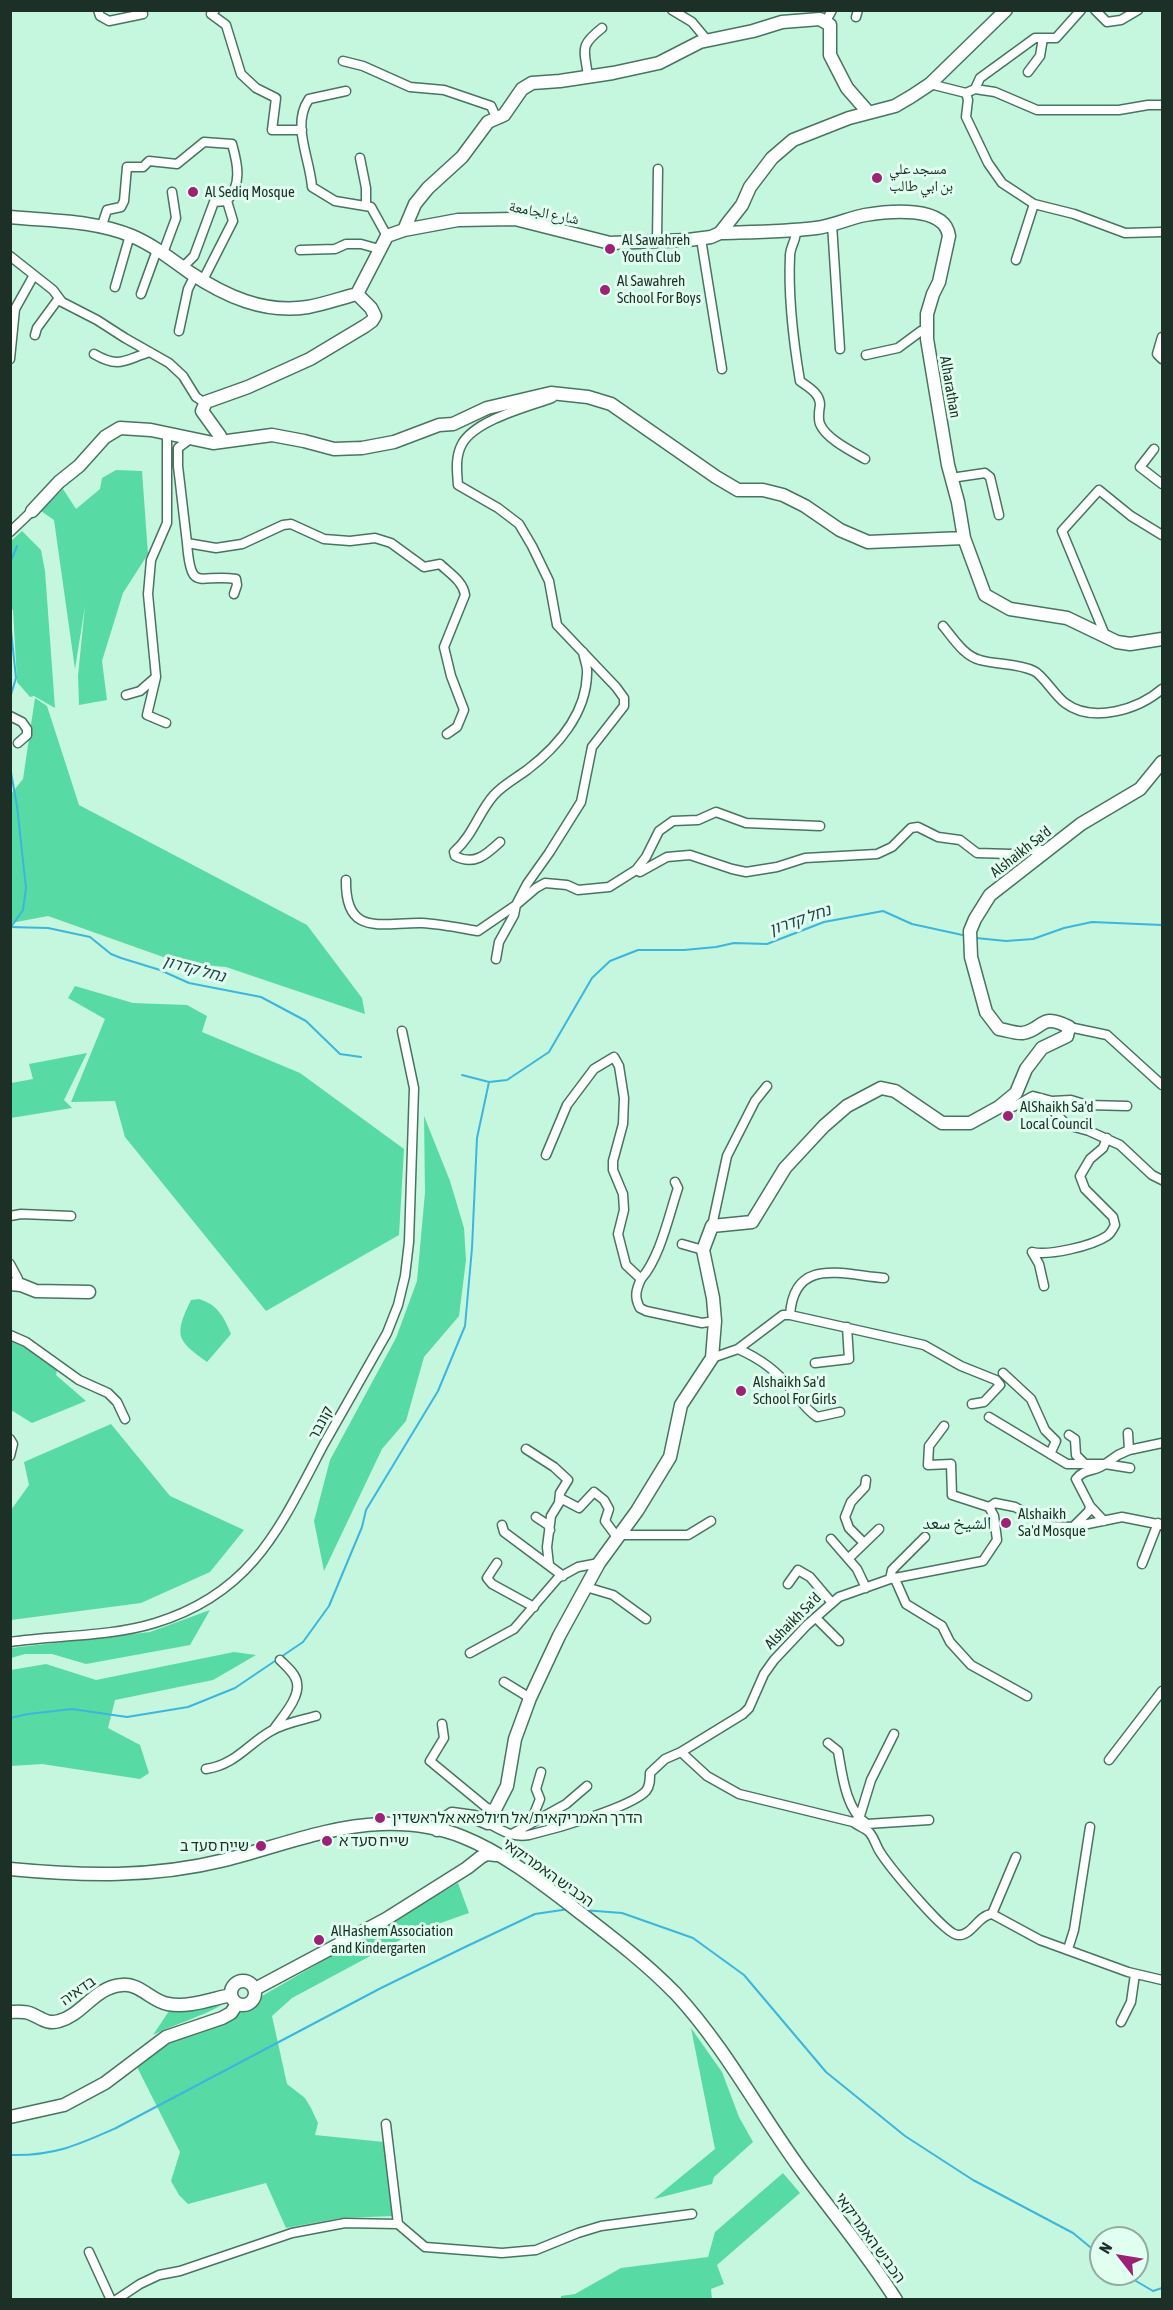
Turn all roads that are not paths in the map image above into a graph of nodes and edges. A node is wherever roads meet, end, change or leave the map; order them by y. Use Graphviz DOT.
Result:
graph roads {
  1 [pos="99,10"];
  2 [pos="215,10"];
  3 [pos="672,10"];
  4 [pos="1081,10"];
  5 [pos="1095,10"];
  6 [pos="1138,10"];
  7 [pos="998,13"];
  8 [pos="143,14"];
  9 [pos="829,16"];
  10 [pos="602,28"];
  11 [pos="1043,38"];
  12 [pos="707,40"];
  13 [pos="343,61"];
  14 [pos="1028,72"];
  15 [pos="588,77"];
  16 [pos="930,84"];
  17 [pos="346,91"];
  18 [pos="970,91"];
  19 [pos="1162,105"];
  20 [pos="868,112"];
  21 [pos="496,117"];
  22 [pos="302,130"];
  23 [pos="360,158"];
  24 [pos="658,169"];
  25 [pos="172,192"];
  26 [pos="227,201"];
  27 [pos="1034,204"];
  28 [pos="366,206"];
  29 [pos="10,217"];
  30 [pos="832,224"];
  31 [pos="101,228"];
  32 [pos="404,230"];
  33 [pos="796,230"];
  34 [pos="1162,232"];
  35 [pos="720,233"];
  36 [pos="130,236"];
  37 [pos="387,236"];
  38 [pos="701,239"];
  39 [pos="657,241"];
  40 [pos="379,249"];
  41 [pos="300,250"];
  42 [pos="160,251"];
  43 [pos="10,256"];
  44 [pos="1016,260"];
  45 [pos="183,267"];
  46 [pos="34,275"];
  47 [pos="199,278"];
  48 [pos="115,287"];
  49 [pos="141,294"];
  50 [pos="357,294"];
  51 [pos="59,298"];
  52 [pos="927,329"];
  53 [pos="179,331"];
  54 [pos="34,335"];
  55 [pos="1162,337"];
  56 [pos="840,349"];
  57 [pos="150,352"];
  58 [pos="94,354"];
  59 [pos="866,355"];
  60 [pos="10,359"];
  61 [pos="1162,359"];
  62 [pos="722,369"];
  63 [pos="563,394"];
  64 [pos="205,403"];
  65 [pos="167,433"];
  66 [pos="190,440"];
  67 [pos="219,441"];
  68 [pos="1154,449"];
  69 [pos="865,459"];
  70 [pos="951,478"];
  71 [pos="1162,484"];
  72 [pos="32,511"];
  73 [pos="999,515"];
  74 [pos="1161,530"];
  75 [pos="10,532"];
  76 [pos="964,538"];
  77 [pos="187,543"];
  78 [pos="234,594"];
  79 [pos="944,626"];
  80 [pos="1105,635"];
  81 [pos="1162,640"];
  82 [pos="582,651"];
  83 [pos="156,677"];
  84 [pos="1162,689"];
  85 [pos="126,695"];
  86 [pos="10,716"];
  87 [pos="165,723"];
  88 [pos="447,734"];
  89 [pos="18,743"];
  90 [pos="1162,762"];
  91 [pos="820,826"];
  92 [pos="500,842"];
  93 [pos="1048,851"];
  94 [pos="636,870"];
  95 [pos="346,880"];
  96 [pos="516,905"];
  97 [pos="496,959"];
  98 [pos="1069,1027"];
  99 [pos="402,1031"];
  100 [pos="1162,1085"];
  101 [pos="767,1086"];
  102 [pos="1041,1098"];
  103 [pos="1127,1106"];
  104 [pos="999,1107"];
  105 [pos="1107,1138"];
  106 [pos="546,1155"];
  107 [pos="1162,1180"];
  108 [pos="675,1182"];
  109 [pos="10,1216"];
  110 [pos="70,1216"];
  111 [pos="712,1226"];
  112 [pos="682,1244"];
  113 [pos="703,1250"];
  114 [pos="10,1264"];
  115 [pos="884,1278"];
  116 [pos="641,1279"];
  117 [pos="14,1284"];
  118 [pos="1044,1286"];
  119 [pos="90,1292"];
  120 [pos="790,1315"];
  121 [pos="715,1321"];
  122 [pos="847,1327"];
  123 [pos="10,1335"];
  124 [pos="738,1349"];
  125 [pos="712,1358"];
  126 [pos="815,1363"];
  127 [pos="1003,1373"];
  128 [pos="972,1404"];
  129 [pos="840,1412"];
  130 [pos="989,1417"];
  131 [pos="125,1419"];
  132 [pos="944,1426"];
  133 [pos="1128,1434"];
  134 [pos="1069,1435"];
  135 [pos="10,1439"];
  136 [pos="1162,1443"];
  137 [pos="526,1449"];
  138 [pos="1129,1450"];
  139 [pos="1050,1454"];
  140 [pos="10,1456"];
  141 [pos="1085,1464"];
  142 [pos="1105,1464"];
  143 [pos="1130,1468"];
  144 [pos="866,1480"];
  145 [pos="560,1498"];
  146 [pos="1090,1506"];
  147 [pos="989,1507"];
  148 [pos="536,1516"];
  149 [pos="711,1521"];
  150 [pos="1104,1521"];
  151 [pos="502,1524"];
  152 [pos="1160,1524"];
  153 [pos="1073,1527"];
  154 [pos="879,1529"];
  155 [pos="551,1530"];
  156 [pos="618,1536"];
  157 [pos="925,1537"];
  158 [pos="831,1539"];
  159 [pos="864,1544"];
  160 [pos="849,1558"];
  161 [pos="496,1563"];
  162 [pos="599,1563"];
  163 [pos="1142,1564"];
  164 [pos="549,1565"];
  165 [pos="563,1576"];
  166 [pos="892,1579"];
  167 [pos="788,1584"];
  168 [pos="586,1587"];
  169 [pos="867,1588"];
  170 [pos="832,1603"];
  171 [pos="534,1607"];
  172 [pos="816,1618"];
  173 [pos="646,1619"];
  174 [pos="839,1641"];
  175 [pos="10,1642"];
  176 [pos="470,1653"];
  177 [pos="280,1660"];
  178 [pos="504,1682"];
  179 [pos="1162,1691"];
  180 [pos="1027,1696"];
  181 [pos="530,1698"];
  182 [pos="316,1716"];
  183 [pos="442,1724"];
  184 [pos="274,1729"];
  185 [pos="894,1734"];
  186 [pos="828,1743"];
  187 [pos="681,1752"];
  188 [pos="1109,1760"];
  189 [pos="206,1769"];
  190 [pos="541,1772"];
  191 [pos="587,1786"];
  192 [pos="495,1810"];
  193 [pos="929,1820"];
  194 [pos="856,1821"];
  195 [pos="488,1823"];
  196 [pos="530,1824"];
  197 [pos="1090,1827"];
  198 [pos="437,1830"];
  199 [pos="510,1834"];
  200 [pos="467,1839"];
  201 [pos="483,1846"];
  202 [pos="496,1855"];
  203 [pos="1016,1857"];
  204 [pos="478,1860"];
  205 [pos="10,1869"];
  206 [pos="458,1874"];
  207 [pos="992,1914"];
  208 [pos="1068,1949"];
  209 [pos="1136,1974"];
  210 [pos="1162,1980"];
  211 [pos="255,1989"];
  212 [pos="234,1999"];
  213 [pos="10,2012"];
  214 [pos="1121,2022"];
  215 [pos="10,2117"];
  216 [pos="386,2124"];
  217 [pos="693,2214"];
  218 [pos="398,2224"];
  219 [pos="89,2252"];
  220 [pos="111,2300"];
  221 [pos="116,2300"];
  222 [pos="896,2300"];
  1 -- 8 [label="street"];
  2 -- 22 [label="street"];
  3 -- 12 [label="street"];
  4 -- 11 [label="street"];
  5 -- 6 [label="street"];
  7 -- 16 [label="street"];
  9 -- 12 [label="street"];
  9 -- 20 [label="street"];
  10 -- 15 [label="street"];
  11 -- 14 [label="street"];
  11 -- 18 [label="street"];
  12 -- 15 [label="street"];
  13 -- 21 [label="street"];
  15 -- 21 [label="street"];
  16 -- 18 [label="street"];
  16 -- 20 [label="street"];
  17 -- 22 [label="street"];
  18 -- 19 [label="street"];
  18 -- 27 [label="street"];
  20 -- 35 [label="street"];
  21 -- 32 [label="street"];
  22 -- 28 [label="street"];
  23 -- 28 [label="street"];
  24 -- 39 [label="street"];
  25 -- 42 [label="street"];
  26 -- 31 [label="street"];
  26 -- 45 [label="street"];
  26 -- 47 [label="street"];
  27 -- 34 [label="street"];
  27 -- 44 [label="street"];
  28 -- 37 [label="street"];
  29 -- 31 [label="street"];
  30 -- 33 [label="street, Alharathan"];
  30 -- 52 [label="street, Alharathan"];
  30 -- 56 [label="street"];
  31 -- 36 [label="street"];
  32 -- 37 [label="street, شارع الجامعة"];
  32 -- 39 [label="street, شارع الجامعة"];
  33 -- 35 [label="street, Alharathan"];
  33 -- 69 [label="street"];
  35 -- 38 [label="street, شارع الجامعة"];
  36 -- 42 [label="street"];
  36 -- 48 [label="street"];
  37 -- 40 [label="street"];
  38 -- 39 [label="street, شارع الجامعة"];
  38 -- 62 [label="street"];
  40 -- 41 [label="street"];
  40 -- 50 [label="street"];
  42 -- 45 [label="street"];
  42 -- 49 [label="street"];
  43 -- 46 [label="street"];
  45 -- 47 [label="street"];
  46 -- 51 [label="street"];
  46 -- 60 [label="street"];
  47 -- 50 [label="street"];
  47 -- 53 [label="street"];
  50 -- 64 [label="street"];
  51 -- 54 [label="street"];
  51 -- 57 [label="street"];
  52 -- 59 [label="street"];
  52 -- 70 [label="street, Alharathan"];
  55 -- 61 [label="street"];
  57 -- 58 [label="street"];
  57 -- 64 [label="street"];
  63 -- 67 [label="street"];
  63 -- 76 [label="street"];
  63 -- 82 [label="street"];
  64 -- 67 [label="street"];
  65 -- 66 [label="street"];
  65 -- 72 [label="street"];
  65 -- 83 [label="street"];
  66 -- 67 [label="street"];
  66 -- 77 [label="street"];
  68 -- 71 [label="street"];
  70 -- 73 [label="street"];
  70 -- 76 [label="street, Alharathan"];
  72 -- 75 [label="street"];
  74 -- 80 [label="street"];
  76 -- 80 [label="street, Alharathan"];
  77 -- 78 [label="street"];
  77 -- 88 [label="street"];
  79 -- 84 [label="street"];
  80 -- 81 [label="street, Alharathan"];
  82 -- 92 [label="street"];
  82 -- 96 [label="street"];
  83 -- 85 [label="street"];
  83 -- 87 [label="street"];
  86 -- 89 [label="street"];
  90 -- 93 [label="street, Alshaikh Sa'd"];
  91 -- 94 [label="street"];
  93 -- 94 [label="street"];
  93 -- 98 [label="street, Alshaikh Sa'd"];
  94 -- 96 [label="street"];
  95 -- 96 [label="street"];
  96 -- 97 [label="street"];
  98 -- 100 [label="street"];
  98 -- 104 [label="street"];
  99 -- 175 [label="street, קונבר"];
  101 -- 111 [label="street"];
  102 -- 103 [label="street"];
  102 -- 104 [label="street"];
  102 -- 105 [label="street"];
  104 -- 111 [label="street"];
  105 -- 107 [label="street"];
  105 -- 118 [label="street"];
  106 -- 116 [label="street"];
  108 -- 116 [label="street"];
  109 -- 110 [label="street"];
  111 -- 113 [label="street"];
  112 -- 113 [label="street"];
  113 -- 121 [label="street"];
  114 -- 117 [label="street"];
  115 -- 120 [label="street"];
  116 -- 121 [label="street"];
  117 -- 119 [label="street"];
  120 -- 122 [label="street"];
  120 -- 124 [label="street"];
  121 -- 125 [label="street"];
  122 -- 126 [label="street"];
  122 -- 128 [label="street"];
  123 -- 131 [label="street"];
  124 -- 125 [label="street"];
  124 -- 129 [label="street"];
  125 -- 156 [label="street"];
  127 -- 139 [label="street"];
  130 -- 139 [label="street"];
  132 -- 147 [label="street"];
  133 -- 138 [label="street"];
  134 -- 141 [label="street"];
  135 -- 140 [label="street"];
  136 -- 138 [label="street"];
  137 -- 145 [label="street"];
  138 -- 142 [label="street"];
  139 -- 141 [label="street"];
  141 -- 142 [label="street"];
  142 -- 143 [label="street"];
  142 -- 146 [label="street"];
  144 -- 159 [label="street"];
  145 -- 155 [label="street"];
  145 -- 156 [label="street"];
  146 -- 150 [label="street"];
  146 -- 153 [label="street"];
  147 -- 153 [label="street"];
  147 -- 166 [label="street, Alshaikh Sa'd"];
  148 -- 155 [label="street"];
  149 -- 156 [label="street"];
  150 -- 152 [label="street"];
  150 -- 153 [label="street"];
  151 -- 164 [label="street"];
  152 -- 163 [label="street"];
  154 -- 159 [label="street"];
  155 -- 164 [label="street"];
  156 -- 162 [label="street"];
  157 -- 166 [label="street"];
  158 -- 160 [label="street"];
  159 -- 160 [label="street"];
  160 -- 169 [label="street"];
  161 -- 171 [label="street"];
  162 -- 165 [label="street"];
  162 -- 168 [label="street"];
  164 -- 165 [label="street"];
  165 -- 171 [label="street"];
  166 -- 169 [label="street, Alshaikh Sa'd"];
  166 -- 180 [label="street"];
  167 -- 170 [label="street"];
  168 -- 173 [label="street"];
  168 -- 181 [label="street"];
  169 -- 170 [label="street, Alshaikh Sa'd"];
  170 -- 172 [label="street, Alshaikh Sa'd"];
  171 -- 176 [label="street"];
  172 -- 174 [label="street"];
  172 -- 187 [label="street, Alshaikh Sa'd"];
  177 -- 184 [label="street"];
  178 -- 181 [label="street"];
  179 -- 188 [label="street"];
  181 -- 192 [label="street"];
  182 -- 184 [label="street"];
  183 -- 192 [label="street"];
  184 -- 189 [label="street"];
  185 -- 194 [label="street"];
  186 -- 194 [label="street"];
  187 -- 194 [label="street"];
  187 -- 199 [label="street, Alshaikh Sa'd"];
  190 -- 196 [label="street"];
  191 -- 196 [label="street"];
  192 -- 195 [label="street"];
  193 -- 194 [label="street"];
  194 -- 207 [label="street"];
  195 -- 198 [label="street, Alshaikh Sa'd"];
  195 -- 199 [label="street, Alshaikh Sa'd"];
  196 -- 199 [label="street"];
  197 -- 208 [label="street"];
  198 -- 200 [label="street, הכביש האמריקאי"];
  198 -- 205 [label="street, הכביש האמריקאי"];
  200 -- 201 [label="street, הכביש האמריקאי"];
  200 -- 206 [label="street"];
  201 -- 202 [label="street, הכביש האמריקאי"];
  201 -- 204 [label="street"];
  202 -- 204 [label="street"];
  202 -- 222 [label="street, הכביש האמריקאי"];
  203 -- 207 [label="street"];
  204 -- 206 [label="street"];
  206 -- 211 [label="street"];
  207 -- 208 [label="street"];
  208 -- 209 [label="street"];
  209 -- 210 [label="street"];
  209 -- 214 [label="street"];
  211 -- 212 [label="street"];
  211 -- 212 [label="street"];
  212 -- 213 [label="street, בדאיה"];
  212 -- 215 [label="street"];
  216 -- 218 [label="street"];
  217 -- 218 [label="street"];
  218 -- 221 [label="street"];
  219 -- 220 [label="street"];
}
